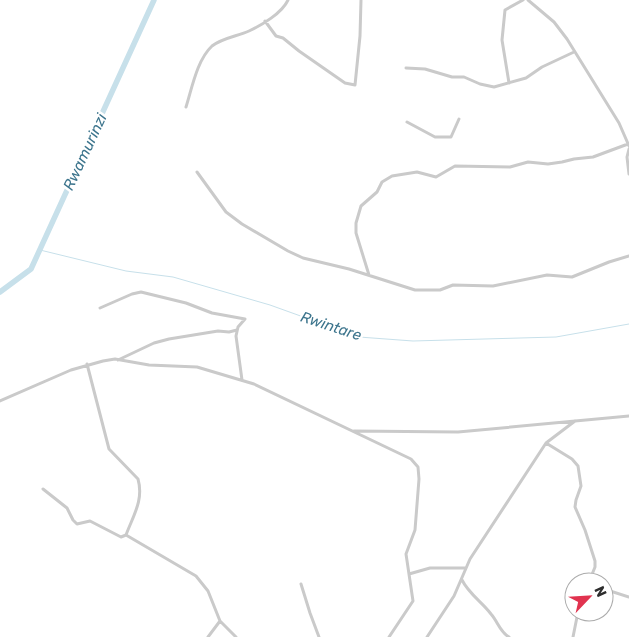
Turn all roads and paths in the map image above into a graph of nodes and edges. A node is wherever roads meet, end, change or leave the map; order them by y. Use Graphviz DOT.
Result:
graph roads {
  1 [pos="288,0"];
  2 [pos="360,0"];
  3 [pos="523,0"];
  4 [pos="528,0"];
  5 [pos="265,21"];
  6 [pos="574,52"];
  7 [pos="406,68"];
  8 [pos="509,82"];
  9 [pos="186,106"];
  10 [pos="460,119"];
  11 [pos="407,122"];
  12 [pos="629,146"];
  13 [pos="197,172"];
  14 [pos="629,174"];
  15 [pos="629,256"];
  16 [pos="369,275"];
  17 [pos="100,308"];
  18 [pos="237,330"];
  19 [pos="118,360"];
  20 [pos="87,364"];
  21 [pos="242,380"];
  22 [pos="0,402"];
  23 [pos="629,416"];
  24 [pos="575,421"];
  25 [pos="353,431"];
  26 [pos="546,443"];
  27 [pos="42,489"];
  28 [pos="126,534"];
  29 [pos="466,568"];
  30 [pos="593,572"];
  31 [pos="409,574"];
  32 [pos="462,579"];
  33 [pos="301,584"];
  34 [pos="614,592"];
  35 [pos="629,597"];
  36 [pos="220,621"];
  37 [pos="576,622"];
  38 [pos="208,637"];
  39 [pos="236,637"];
  40 [pos="319,637"];
  41 [pos="390,637"];
  42 [pos="427,637"];
  43 [pos="509,637"];
  44 [pos="573,637"];
  1 -- 5 [label="street"];
  2 -- 5 [label="street"];
  3 -- 8 [label="street"];
  4 -- 6 [label="street"];
  5 -- 9 [label="street"];
  6 -- 8 [label="street"];
  6 -- 12 [label="street"];
  7 -- 8 [label="street"];
  10 -- 11 [label="street"];
  12 -- 14 [label="street"];
  12 -- 16 [label="street"];
  13 -- 16 [label="street"];
  15 -- 16 [label="street"];
  17 -- 18 [label="street"];
  18 -- 19 [label="street"];
  18 -- 21 [label="street"];
  19 -- 20 [label="street"];
  19 -- 21 [label="street"];
  20 -- 22 [label="street"];
  20 -- 28 [label="street"];
  21 -- 25 [label="street"];
  23 -- 24 [label="street"];
  24 -- 25 [label="street"];
  24 -- 26 [label="street"];
  25 -- 31 [label="street"];
  26 -- 29 [label="street"];
  26 -- 30 [label="street"];
  27 -- 28 [label="street"];
  28 -- 36 [label="street"];
  29 -- 31 [label="street"];
  29 -- 32 [label="street"];
  31 -- 41 [label="street"];
  32 -- 42 [label="street"];
  32 -- 43 [label="street"];
  33 -- 40 [label="street"];
  34 -- 35 [label="street"];
  36 -- 38 [label="street"];
  36 -- 39 [label="street"];
  37 -- 44 [label="street"];
}
